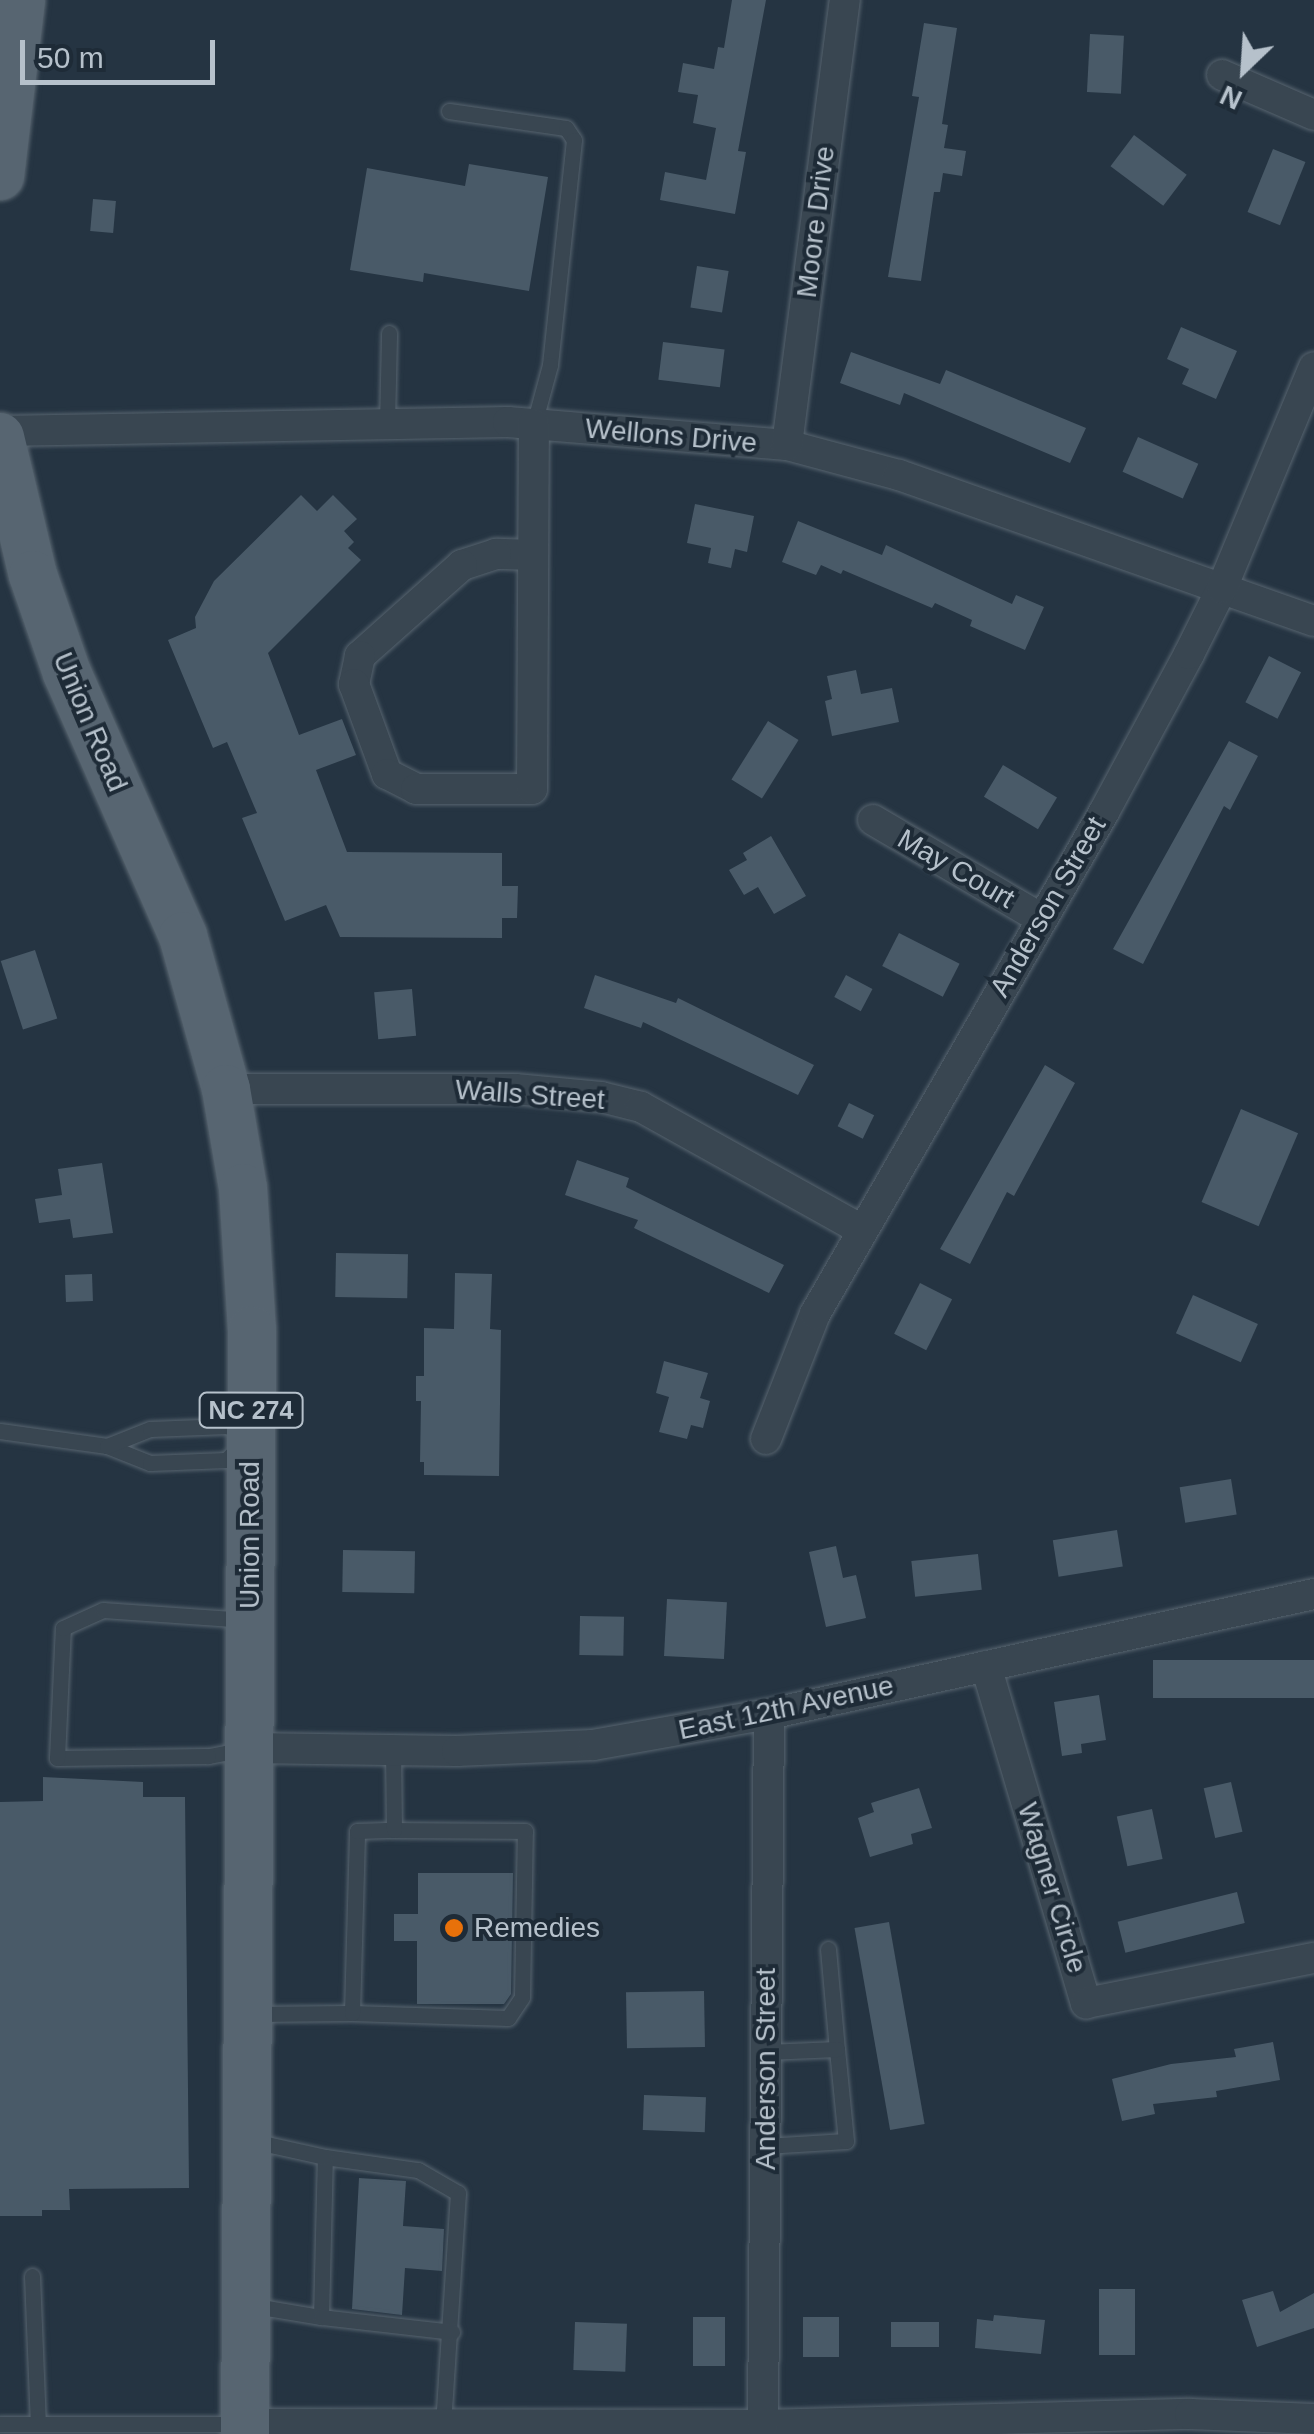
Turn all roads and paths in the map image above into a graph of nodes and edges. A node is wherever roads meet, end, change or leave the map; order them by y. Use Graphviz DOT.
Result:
graph roads {
  1 [pos="20,0"];
  2 [pos="845,0"];
  3 [pos="1222,76"];
  4 [pos="448,111"];
  5 [pos="1314,115"];
  6 [pos="0,176"];
  7 [pos="389,333"];
  8 [pos="1314,367"];
  9 [pos="386,424"];
  10 [pos="534,424"];
  11 [pos="0,434"];
  12 [pos="787,445"];
  13 [pos="533,554"];
  14 [pos="1222,588"];
  15 [pos="1314,621"];
  16 [pos="873,820"];
  17 [pos="1040,918"];
  18 [pos="226,1089"];
  19 [pos="862,1230"];
  20 [pos="0,1431"];
  21 [pos="251,1436"];
  22 [pos="766,1438"];
  23 [pos="107,1446"];
  24 [pos="1314,1594"];
  25 [pos="250,1620"];
  26 [pos="986,1666"];
  27 [pos="769,1714"];
  28 [pos="249,1748"];
  29 [pos="393,1750"];
  30 [pos="394,1830"];
  31 [pos="828,1949"];
  32 [pos="1314,1958"];
  33 [pos="352,2013"];
  34 [pos="247,2014"];
  35 [pos="837,2049"];
  36 [pos="766,2052"];
  37 [pos="246,2140"];
  38 [pos="765,2146"];
  39 [pos="325,2156"];
  40 [pos="32,2276"];
  41 [pos="245,2305"];
  42 [pos="321,2317"];
  43 [pos="452,2332"];
  44 [pos="1314,2420"];
  45 [pos="0,2424"];
  46 [pos="38,2424"];
  47 [pos="444,2424"];
  48 [pos="763,2425"];
  49 [pos="158,2429"];
  50 [pos="245,2429"];
  51 [pos="546,2429"];
  1 -- 6 [label="main road"];
  2 -- 12 [label="street, Moore Drive"];
  3 -- 5 [label="street"];
  4 -- 10 [label="lane"];
  7 -- 9 [label="lane"];
  8 -- 14 [label="street, Anderson Street"];
  9 -- 10 [label="street, Wellons Drive"];
  9 -- 11 [label="street, Wellons Drive"];
  10 -- 12 [label="street, Wellons Drive"];
  10 -- 13 [label="street"];
  11 -- 18 [label="main road, Union Road / NC 274"];
  12 -- 14 [label="street, Wellons Drive"];
  13 -- 13 [label="street"];
  14 -- 15 [label="street, Wellons Drive"];
  14 -- 17 [label="street, Anderson Street"];
  16 -- 17 [label="street, May Court"];
  17 -- 19 [label="street, Anderson Street"];
  18 -- 19 [label="street, Walls Street"];
  18 -- 21 [label="main road, Union Road / NC 274"];
  19 -- 22 [label="street, Anderson Street"];
  20 -- 23 [label="lane"];
  21 -- 23 [label="lane"];
  21 -- 23 [label="lane"];
  21 -- 25 [label="main road, Union Road / NC 274"];
  24 -- 26 [label="street, East 12th Avenue"];
  25 -- 28 [label="main road, Union Road / NC 274"];
  25 -- 28 [label="lane"];
  26 -- 27 [label="street, East 12th Avenue"];
  26 -- 32 [label="street, Wagner Circle"];
  27 -- 29 [label="street, East 12th Avenue"];
  27 -- 36 [label="street, Anderson Street"];
  28 -- 29 [label="street, East 12th Avenue"];
  28 -- 34 [label="main road, Union Road / NC 274"];
  29 -- 30 [label="lane"];
  30 -- 33 [label="lane"];
  30 -- 33 [label="lane"];
  31 -- 35 [label="lane"];
  33 -- 34 [label="lane"];
  34 -- 37 [label="main road, Union Road / NC 274"];
  35 -- 36 [label="lane"];
  35 -- 38 [label="lane"];
  36 -- 38 [label="street, Anderson Street"];
  37 -- 39 [label="lane"];
  37 -- 41 [label="main road, Union Road / NC 274"];
  38 -- 48 [label="street, Anderson Street"];
  39 -- 42 [label="lane"];
  39 -- 43 [label="lane"];
  40 -- 46 [label="lane"];
  41 -- 42 [label="lane"];
  41 -- 50 [label="main road, Union Road / NC 274"];
  42 -- 43 [label="lane"];
  43 -- 47 [label="lane"];
  44 -- 48 [label="street"];
  45 -- 46 [label="lane"];
  46 -- 49 [label="lane"];
  47 -- 50 [label="street"];
  47 -- 51 [label="street"];
  48 -- 51 [label="street"];
  49 -- 50 [label="lane"];
}
